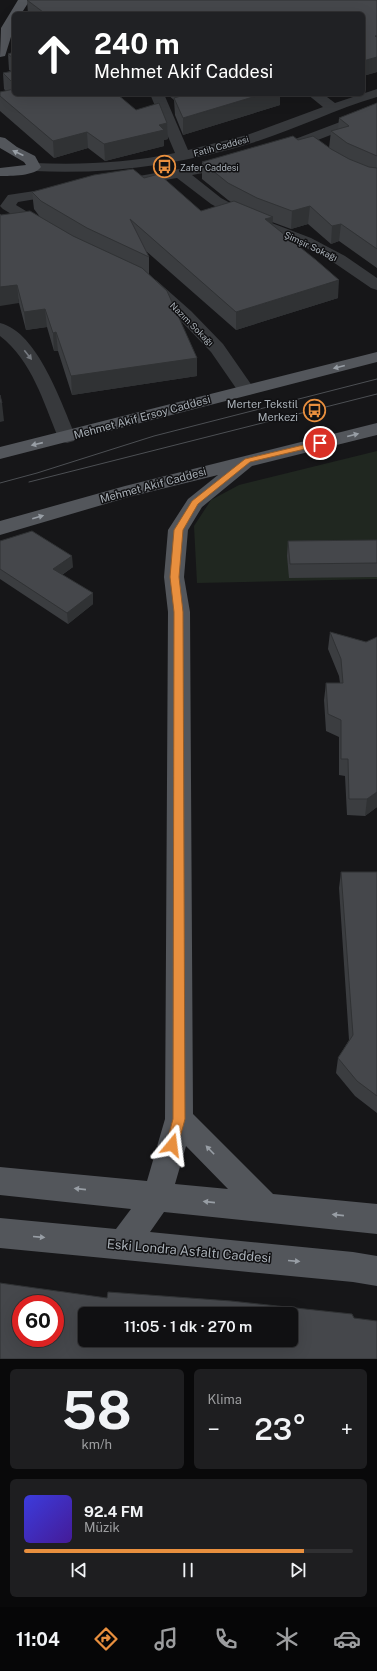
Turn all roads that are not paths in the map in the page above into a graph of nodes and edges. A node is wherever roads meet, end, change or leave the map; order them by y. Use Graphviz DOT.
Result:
graph roads {
  1 [pos="24,0"];
  2 [pos="16,12"];
  3 [pos="12,19"];
  4 [pos="0,53"];
  5 [pos="377,93"];
  6 [pos="158,96"];
  7 [pos="317,96"];
  8 [pos="333,108"];
  9 [pos="377,112"];
  10 [pos="0,142"];
  11 [pos="274,152"];
  12 [pos="183,156"];
  13 [pos="246,160"];
  14 [pos="34,167"];
  15 [pos="0,172"];
  16 [pos="181,174"];
  17 [pos="123,182"];
  18 [pos="72,189"];
  19 [pos="56,235"];
  20 [pos="136,276"];
  21 [pos="377,285"];
  22 [pos="0,328"];
  23 [pos="377,357"];
  24 [pos="246,390"];
  25 [pos="377,429"];
  26 [pos="67,437"];
  27 [pos="0,453"];
  28 [pos="248,460"];
  29 [pos="0,528"];
  30 [pos="179,1119"];
  31 [pos="0,1182"];
  32 [pos="157,1197"];
  33 [pos="266,1208"];
  34 [pos="377,1219"];
  35 [pos="0,1233"];
  36 [pos="123,1245"];
  37 [pos="377,1271"];
  1 -- 2 [label="main road"];
  3 -- 4 [label="main road"];
  5 -- 8 [label="street, Fatih Caddesi"];
  6 -- 12 [label="street"];
  7 -- 8 [label="street"];
  8 -- 12 [label="street, Fatih Caddesi"];
  9 -- 11 [label="street"];
  14 -- 10 [label="main road, one-way"];
  12 -- 14 [label="street, Fatih Caddesi"];
  13 -- 16 [label="street"];
  14 -- 15 [label="main road, Fatih Caddesi"];
  16 -- 17 [label="street"];
  16 -- 21 [label="street, Şimşir Sokağı"];
  18 -- 19 [label="street"];
  20 -- 24 [label="street, Nazım Sokağı"];
  22 -- 26 [label="street, one-way"];
  23 -- 24 [label="main road, Mehmet Akif Ersoy Caddesi, one-way"];
  24 -- 26 [label="main road, Mehmet Akif Ersoy Caddesi"];
  28 -- 25 [label="main road, Mehmet Akif Caddesi, one-way"];
  26 -- 27 [label="main road, Mehmet Akif Ersoy Caddesi, one-way"];
  29 -- 28 [label="main road, Mehmet Akif Caddesi, one-way"];
  28 -- 30 [label="main road"];
  30 -- 32 [label="main road"];
  33 -- 30 [label="main road, one-way"];
  32 -- 31 [label="main road, one-way"];
  33 -- 32 [label="main road, one-way"];
  32 -- 36 [label="main road"];
  34 -- 33 [label="main road, one-way"];
  35 -- 36 [label="main road, Eski Londra Asfaltı Caddesi, one-way"];
  36 -- 37 [label="main road, Eski Londra Asfaltı Caddesi, one-way"];
}
